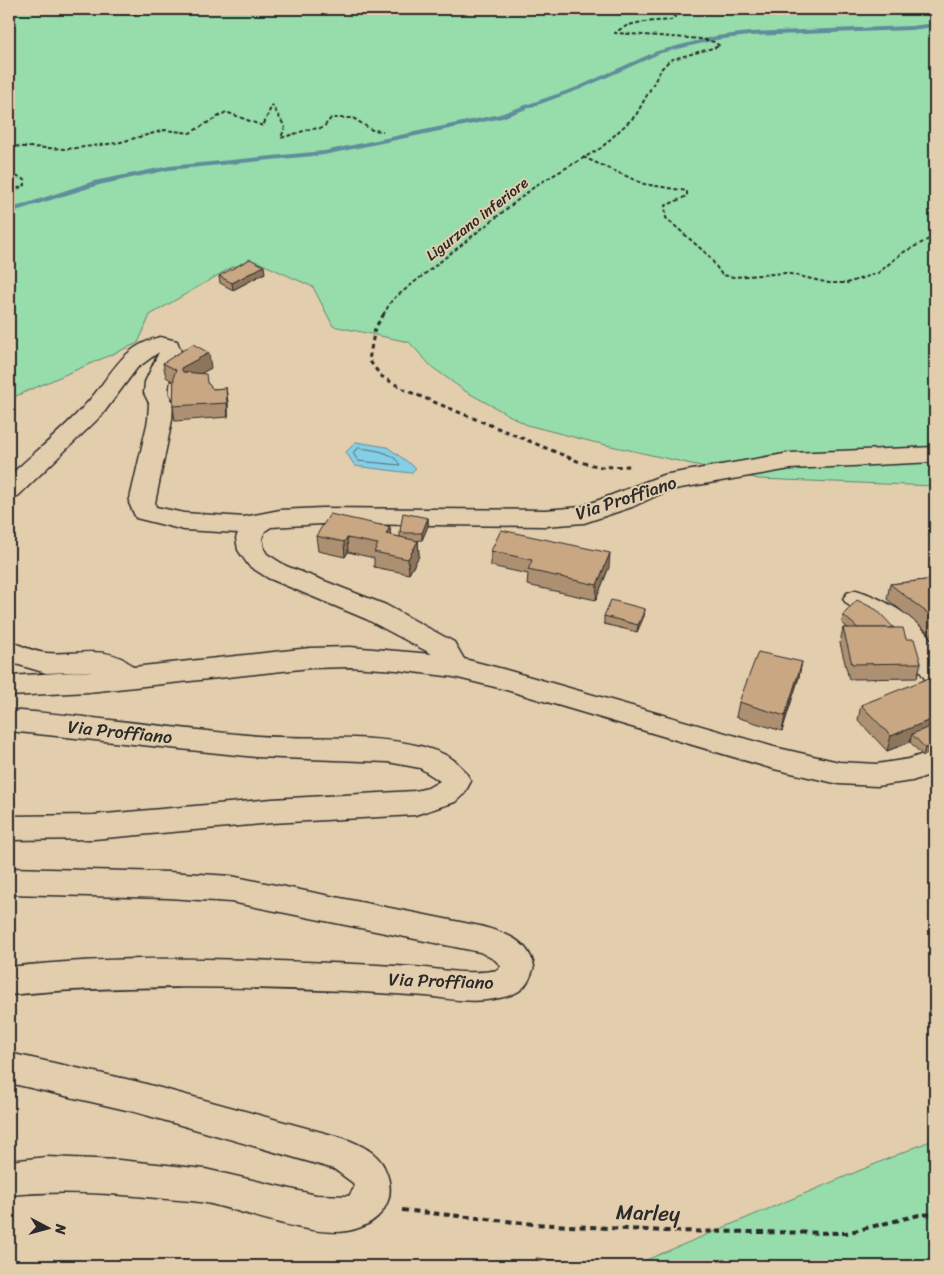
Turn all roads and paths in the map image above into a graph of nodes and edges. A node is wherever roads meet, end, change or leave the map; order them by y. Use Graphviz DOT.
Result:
graph roads {
  1 [pos="68,9"];
  2 [pos="193,9"];
  3 [pos="642,9"];
  4 [pos="383,130"];
  5 [pos="9,146"];
  6 [pos="582,157"];
  7 [pos="9,177"];
  8 [pos="9,193"];
  9 [pos="935,232"];
  10 [pos="935,454"];
  11 [pos="663,482"];
  12 [pos="9,490"];
  13 [pos="256,525"];
  14 [pos="856,599"];
  15 [pos="9,651"];
  16 [pos="454,667"];
  17 [pos="935,672"];
  18 [pos="125,677"];
  19 [pos="9,686"];
  20 [pos="9,720"];
  21 [pos="935,761"];
  22 [pos="9,828"];
  23 [pos="9,881"];
  24 [pos="9,981"];
  25 [pos="9,1068"];
  26 [pos="9,1178"];
  27 [pos="359,1210"];
  28 [pos="935,1214"];
  1 -- 2 [label="path"];
  3 -- 6 [label="path, Ligurzano inferiore"];
  4 -- 5 [label="path"];
  6 -- 9 [label="path"];
  6 -- 11 [label="path, Ligurzano inferiore"];
  7 -- 8 [label="path"];
  10 -- 11 [label="street, Via Proffiano"];
  11 -- 13 [label="street, Via Proffiano"];
  12 -- 13 [label="street, Via Proffiano"];
  13 -- 16 [label="street"];
  14 -- 17 [label="street"];
  15 -- 18 [label="street"];
  16 -- 18 [label="street"];
  16 -- 21 [label="street"];
  18 -- 19 [label="street"];
  20 -- 22 [label="street, Via Proffiano"];
  23 -- 24 [label="street, Via Proffiano"];
  25 -- 27 [label="street"];
  26 -- 27 [label="street"];
  27 -- 28 [label="path, Marley"];
}
